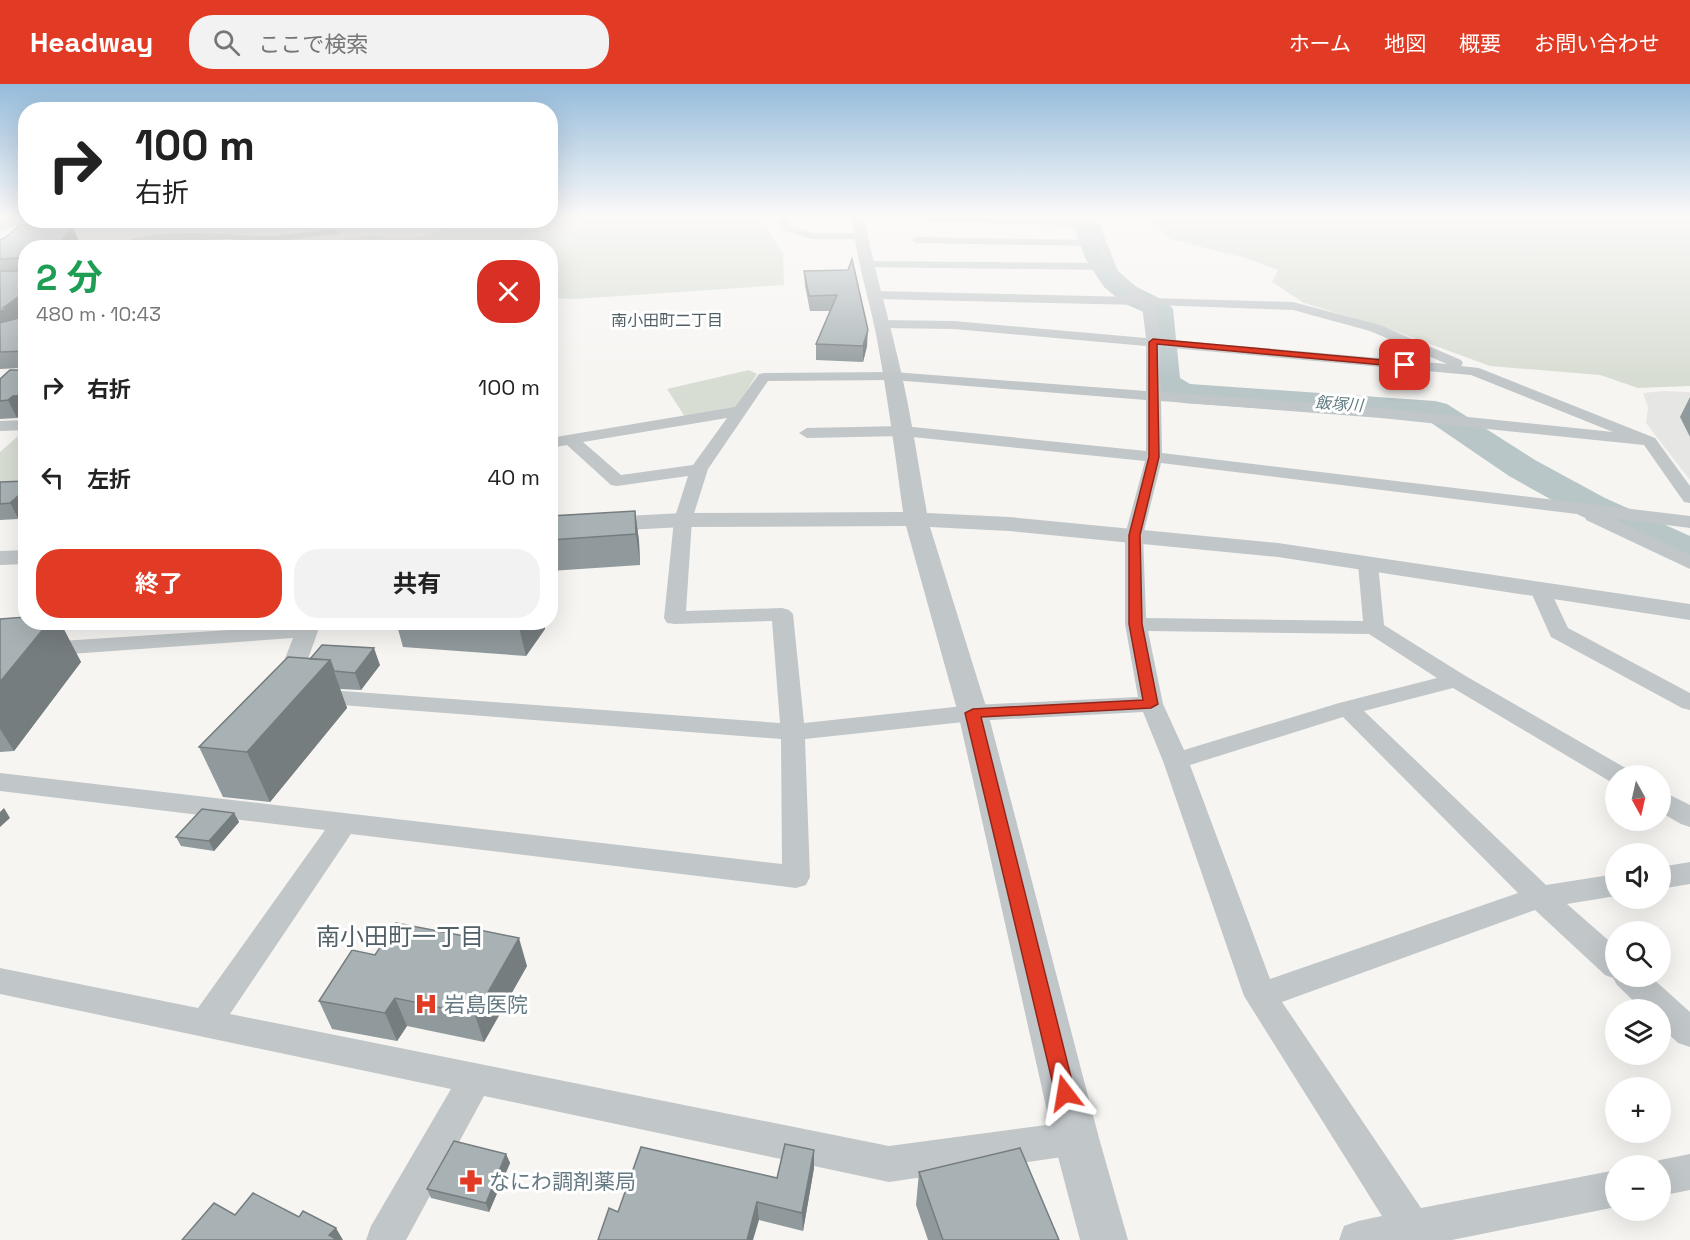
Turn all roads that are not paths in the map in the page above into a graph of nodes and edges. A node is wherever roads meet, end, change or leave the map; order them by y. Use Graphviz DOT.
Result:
graph roads {
  1 [pos="867,270"];
  2 [pos="1112,270"];
  3 [pos="874,295"];
  4 [pos="1148,303"];
  5 [pos="882,324"];
  6 [pos="1153,342"];
  7 [pos="1474,371"];
  8 [pos="893,376"];
  9 [pos="1154,396"];
  10 [pos="740,411"];
  11 [pos="18,425"];
  12 [pos="0,426"];
  13 [pos="903,431"];
  14 [pos="807,433"];
  15 [pos="571,440"];
  16 [pos="1649,441"];
  17 [pos="558,442"];
  18 [pos="1154,457"];
  19 [pos="699,469"];
  20 [pos="1690,498"];
  21 [pos="1575,508"];
  22 [pos="916,519"];
  23 [pos="683,520"];
  24 [pos="1690,522"];
  25 [pos="558,527"];
  26 [pos="1134,535"];
  27 [pos="18,557"];
  28 [pos="0,558"];
  29 [pos="1690,563"];
  30 [pos="1368,564"];
  31 [pos="1540,590"];
  32 [pos="1690,612"];
  33 [pos="1136,624"];
  34 [pos="1374,628"];
  35 [pos="18,630"];
  36 [pos="0,652"];
  37 [pos="1456,680"];
  38 [pos="1690,703"];
  39 [pos="1151,704"];
  40 [pos="1347,708"];
  41 [pos="973,713"];
  42 [pos="793,732"];
  43 [pos="1176,761"];
  44 [pos="1605,767"];
  45 [pos="0,782"];
  46 [pos="1671,806"];
  47 [pos="1690,817"];
  48 [pos="344,825"];
  49 [pos="1690,873"];
  50 [pos="1671,876"];
  51 [pos="1605,887"];
  52 [pos="1540,897"];
  53 [pos="1605,956"];
  54 [pos="0,981"];
  55 [pos="1640,987"];
  56 [pos="1260,996"];
  57 [pos="205,1024"];
  58 [pos="1690,1033"];
  59 [pos="475,1080"];
  60 [pos="1076,1138"];
  61 [pos="1690,1172"];
  62 [pos="1671,1176"];
  63 [pos="1605,1191"];
  64 [pos="1417,1235"];
  65 [pos="385,1240"];
  66 [pos="1104,1240"];
  67 [pos="1358,1240"];
  1 -- 3 [label="street"];
  2 -- 4 [label="street"];
  3 -- 4 [label="street"];
  3 -- 5 [label="street"];
  4 -- 6 [label="street"];
  4 -- 7 [label="street"];
  5 -- 6 [label="street"];
  5 -- 8 [label="street"];
  6 -- 7 [label="street"];
  6 -- 9 [label="street"];
  7 -- 16 [label="street"];
  8 -- 9 [label="street"];
  8 -- 10 [label="street"];
  8 -- 13 [label="street"];
  9 -- 16 [label="street"];
  9 -- 18 [label="street"];
  10 -- 15 [label="street"];
  10 -- 19 [label="street"];
  11 -- 12 [label="street"];
  13 -- 14 [label="street"];
  13 -- 18 [label="street"];
  13 -- 22 [label="street"];
  15 -- 17 [label="street"];
  15 -- 19 [label="street"];
  16 -- 20 [label="street"];
  18 -- 21 [label="street"];
  18 -- 26 [label="street"];
  19 -- 23 [label="street"];
  21 -- 24 [label="street"];
  21 -- 29 [label="street"];
  22 -- 23 [label="street"];
  22 -- 26 [label="street"];
  22 -- 41 [label="street"];
  23 -- 25 [label="street"];
  23 -- 42 [label="street"];
  26 -- 30 [label="street"];
  26 -- 33 [label="street"];
  27 -- 28 [label="street"];
  30 -- 31 [label="street"];
  30 -- 34 [label="street"];
  31 -- 32 [label="street"];
  31 -- 38 [label="street"];
  33 -- 34 [label="street"];
  33 -- 39 [label="street"];
  34 -- 37 [label="street"];
  35 -- 36 [label="street"];
  36 -- 42 [label="street"];
  37 -- 40 [label="street"];
  37 -- 44 [label="street"];
  39 -- 41 [label="street"];
  39 -- 43 [label="street"];
  40 -- 43 [label="street"];
  40 -- 52 [label="street"];
  41 -- 42 [label="street"];
  41 -- 60 [label="street"];
  42 -- 48 [label="street"];
  43 -- 56 [label="street"];
  45 -- 48 [label="street"];
  46 -- 47 [label="street"];
  48 -- 57 [label="street"];
  49 -- 50 [label="street"];
  51 -- 52 [label="street"];
  52 -- 53 [label="street"];
  52 -- 56 [label="street"];
  54 -- 57 [label="street"];
  55 -- 58 [label="street"];
  56 -- 64 [label="street"];
  57 -- 59 [label="street"];
  59 -- 60 [label="street"];
  59 -- 65 [label="street"];
  60 -- 66 [label="street"];
  61 -- 62 [label="street"];
  63 -- 64 [label="street"];
  64 -- 67 [label="street"];
}
